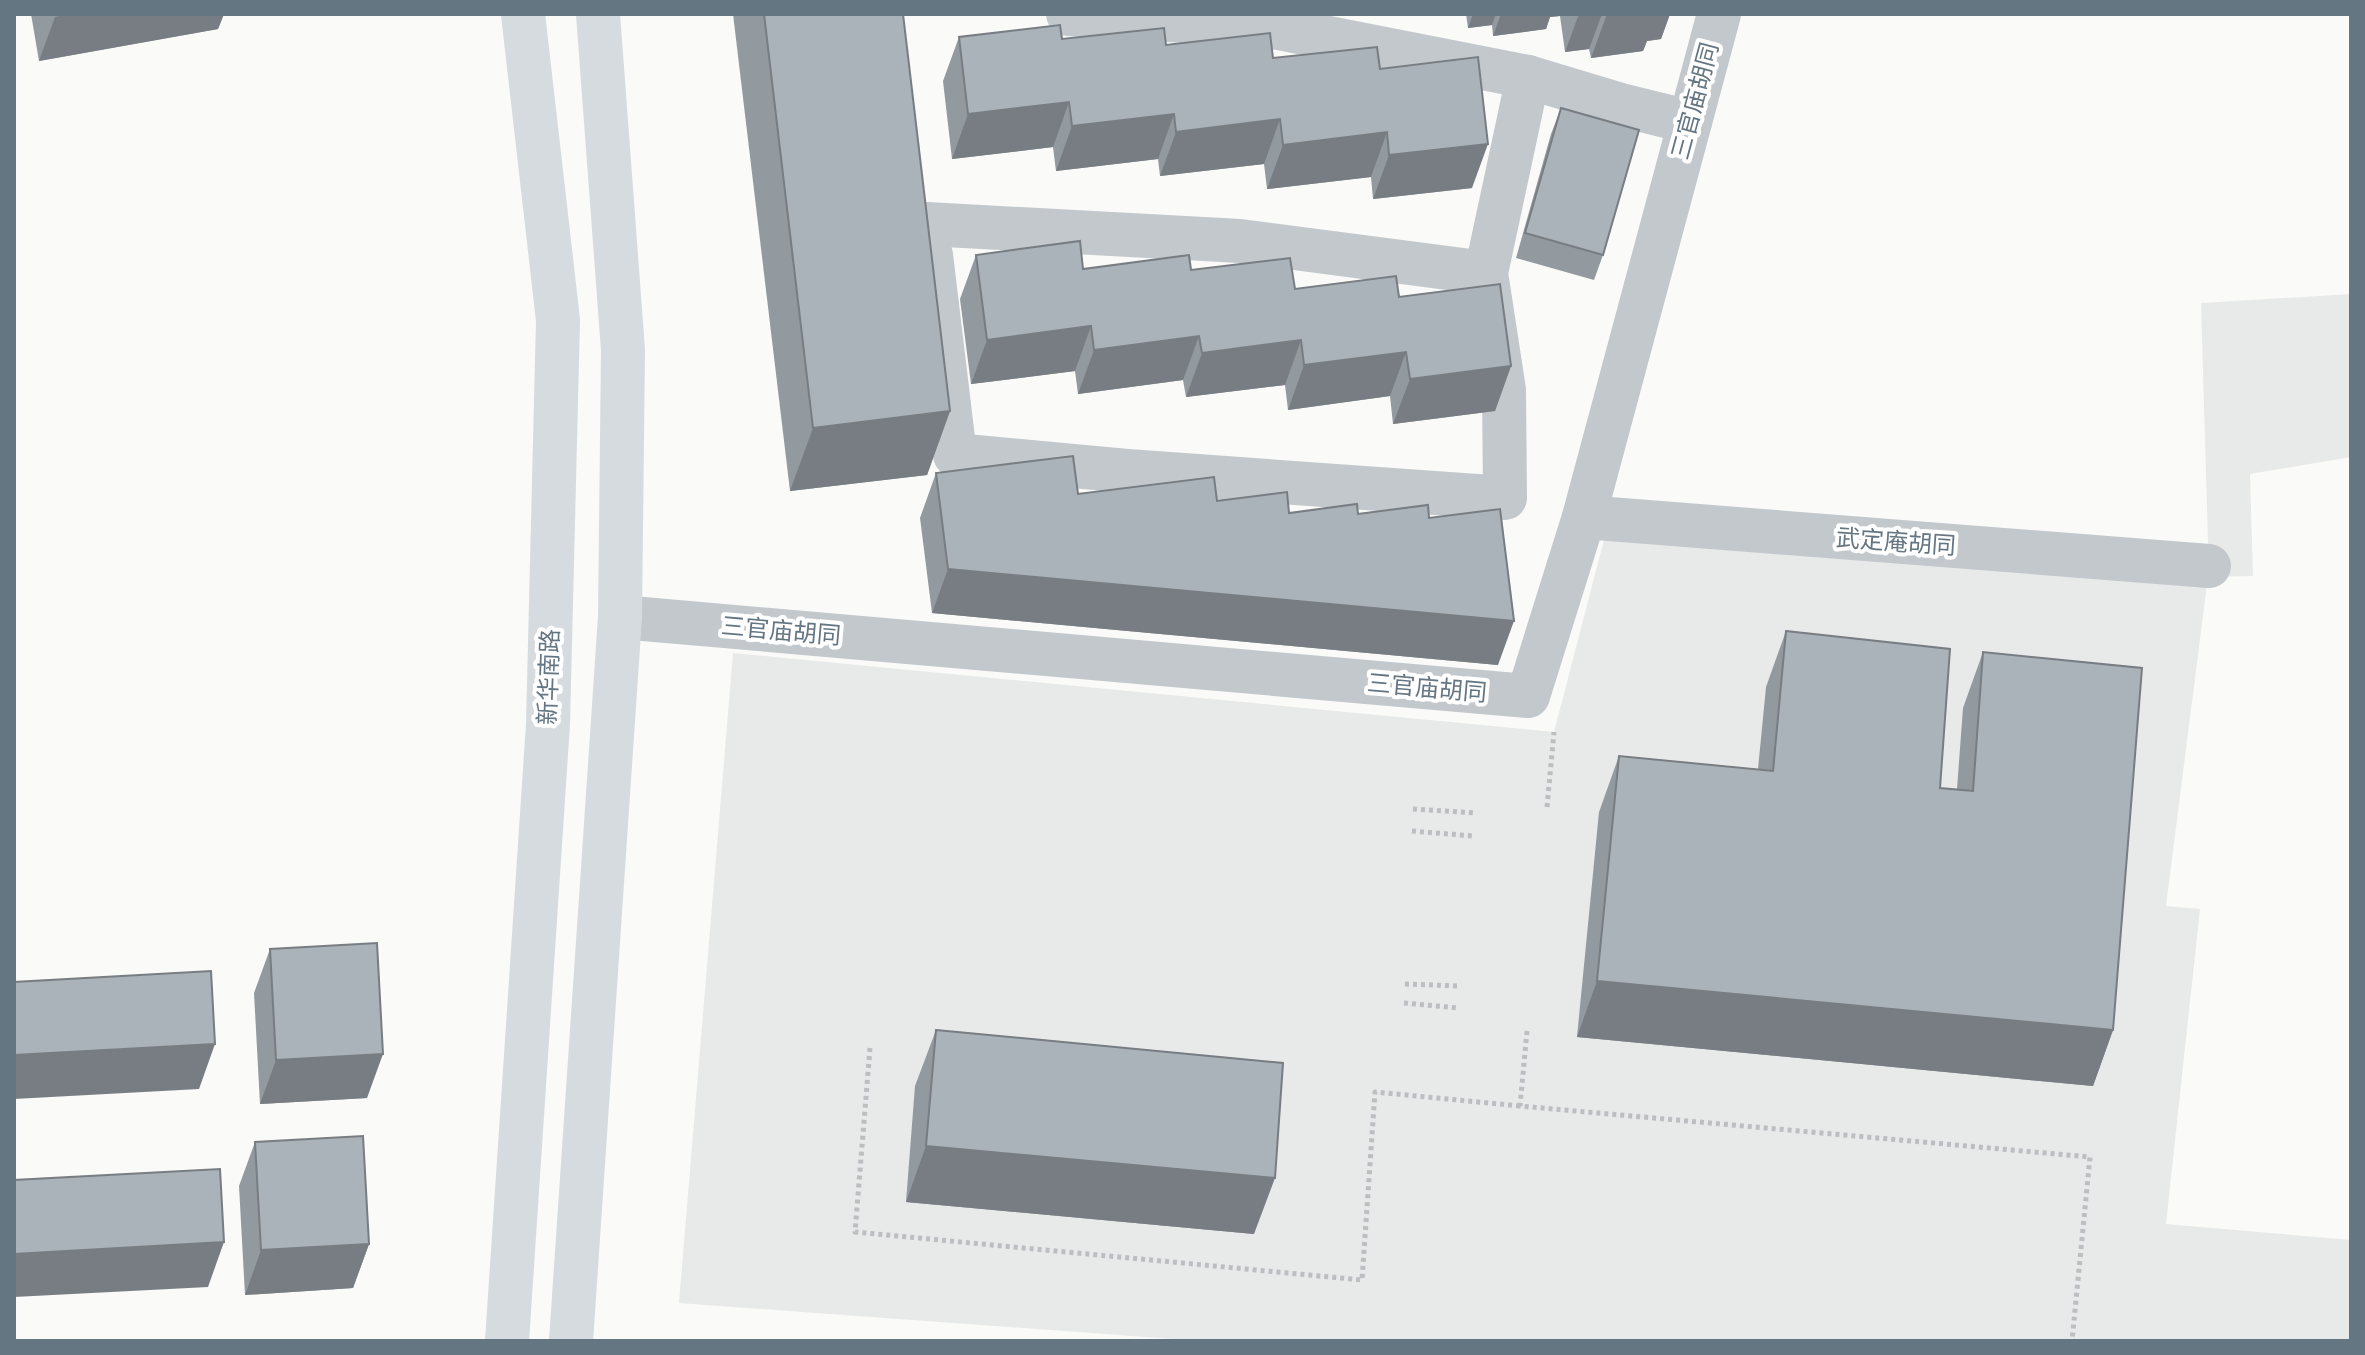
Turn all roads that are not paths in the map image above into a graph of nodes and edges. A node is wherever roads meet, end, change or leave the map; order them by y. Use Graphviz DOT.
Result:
graph roads {
  1 [pos="523,14"];
  2 [pos="598,14"];
  3 [pos="1068,14"];
  4 [pos="1719,14"];
  5 [pos="1528,77"];
  6 [pos="1690,122"];
  7 [pos="922,179"];
  8 [pos="927,224"];
  9 [pos="1486,273"];
  10 [pos="1584,517"];
  11 [pos="2209,566"];
  12 [pos="620,617"];
  13 [pos="507,1341"];
  14 [pos="571,1341"];
  1 -- 13 [label="main road, 新华南路"];
  2 -- 12 [label="main road"];
  3 -- 5 [label="street"];
  4 -- 6 [label="street, 三官庙胡同"];
  5 -- 6 [label="street"];
  5 -- 9 [label="street"];
  6 -- 10 [label="street, 三官庙胡同"];
  7 -- 8 [label="street"];
  8 -- 9 [label="street"];
  8 -- 9 [label="street"];
  10 -- 11 [label="street, 武定庵胡同"];
  10 -- 12 [label="street, 三官庙胡同"];
  12 -- 14 [label="main road"];
}
